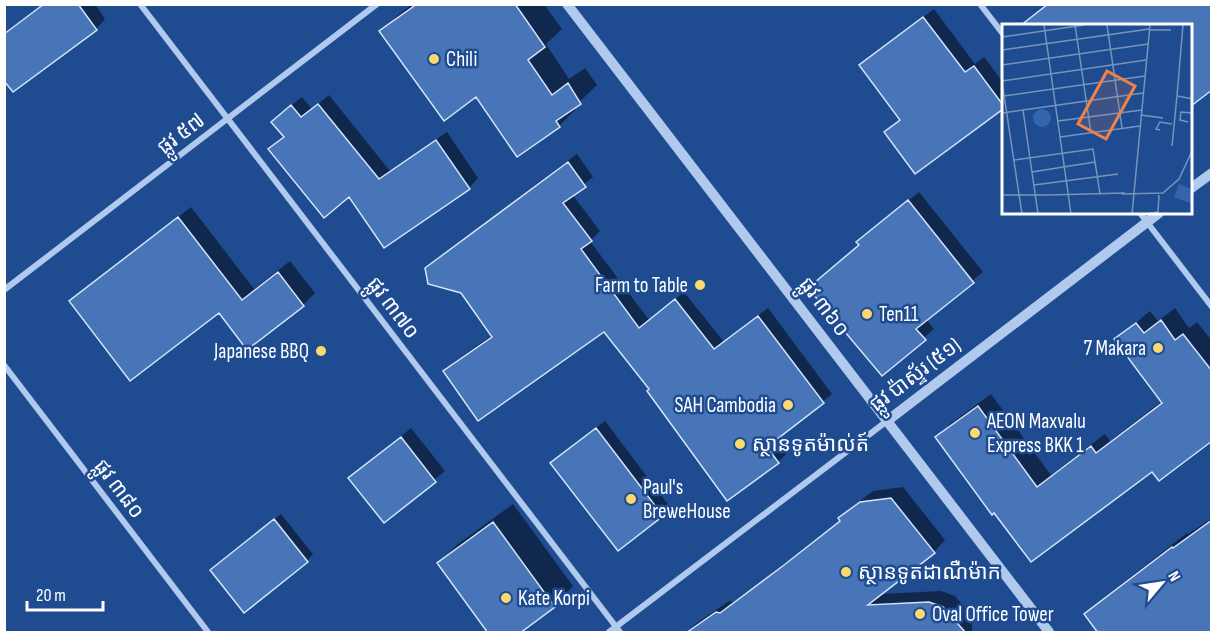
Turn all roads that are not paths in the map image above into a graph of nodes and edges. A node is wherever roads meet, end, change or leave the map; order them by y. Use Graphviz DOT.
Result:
graph roads {
  1 [pos="140,4"];
  2 [pos="377,4"];
  3 [pos="567,4"];
  4 [pos="980,4"];
  5 [pos="1002,33"];
  6 [pos="228,119"];
  7 [pos="1212,173"];
  8 [pos="1192,188"];
  9 [pos="1141,214"];
  10 [pos="1158,214"];
  11 [pos="1147,222"];
  12 [pos="4,290"];
  13 [pos="1212,307"];
  14 [pos="4,365"];
  15 [pos="887,421"];
  16 [pos="618,630"];
  17 [pos="208,633"];
  18 [pos="609,633"];
  19 [pos="1049,633"];
  1 -- 6 [label="street, ផ្លូវ ៣៧០"];
  2 -- 6 [label="street, ផ្លូវ ៥៧"];
  3 -- 15 [label="street, ផ្លូវ ៣៦០"];
  4 -- 5 [label="street"];
  6 -- 12 [label="street, ផ្លូវ ៥៧"];
  6 -- 16 [label="street, ផ្លូវ ៣៧០"];
  7 -- 8 [label="street"];
  9 -- 11 [label="street"];
  10 -- 11 [label="street, ផ្លូវ ប៉ាស្ទ័រ (៥១)"];
  11 -- 13 [label="street"];
  11 -- 15 [label="street, ផ្លូវ ប៉ាស្ទ័រ (៥១)"];
  14 -- 17 [label="street, ផ្លូវ ៣៨០"];
  15 -- 16 [label="street, ផ្លូវ ប៉ាស្ទ័រ (៥១)"];
  15 -- 19 [label="street, ផ្លូវ ៣៦០"];
  16 -- 18 [label="street, ផ្លូវ ប៉ាស្ទ័រ (៥១)"];
}
